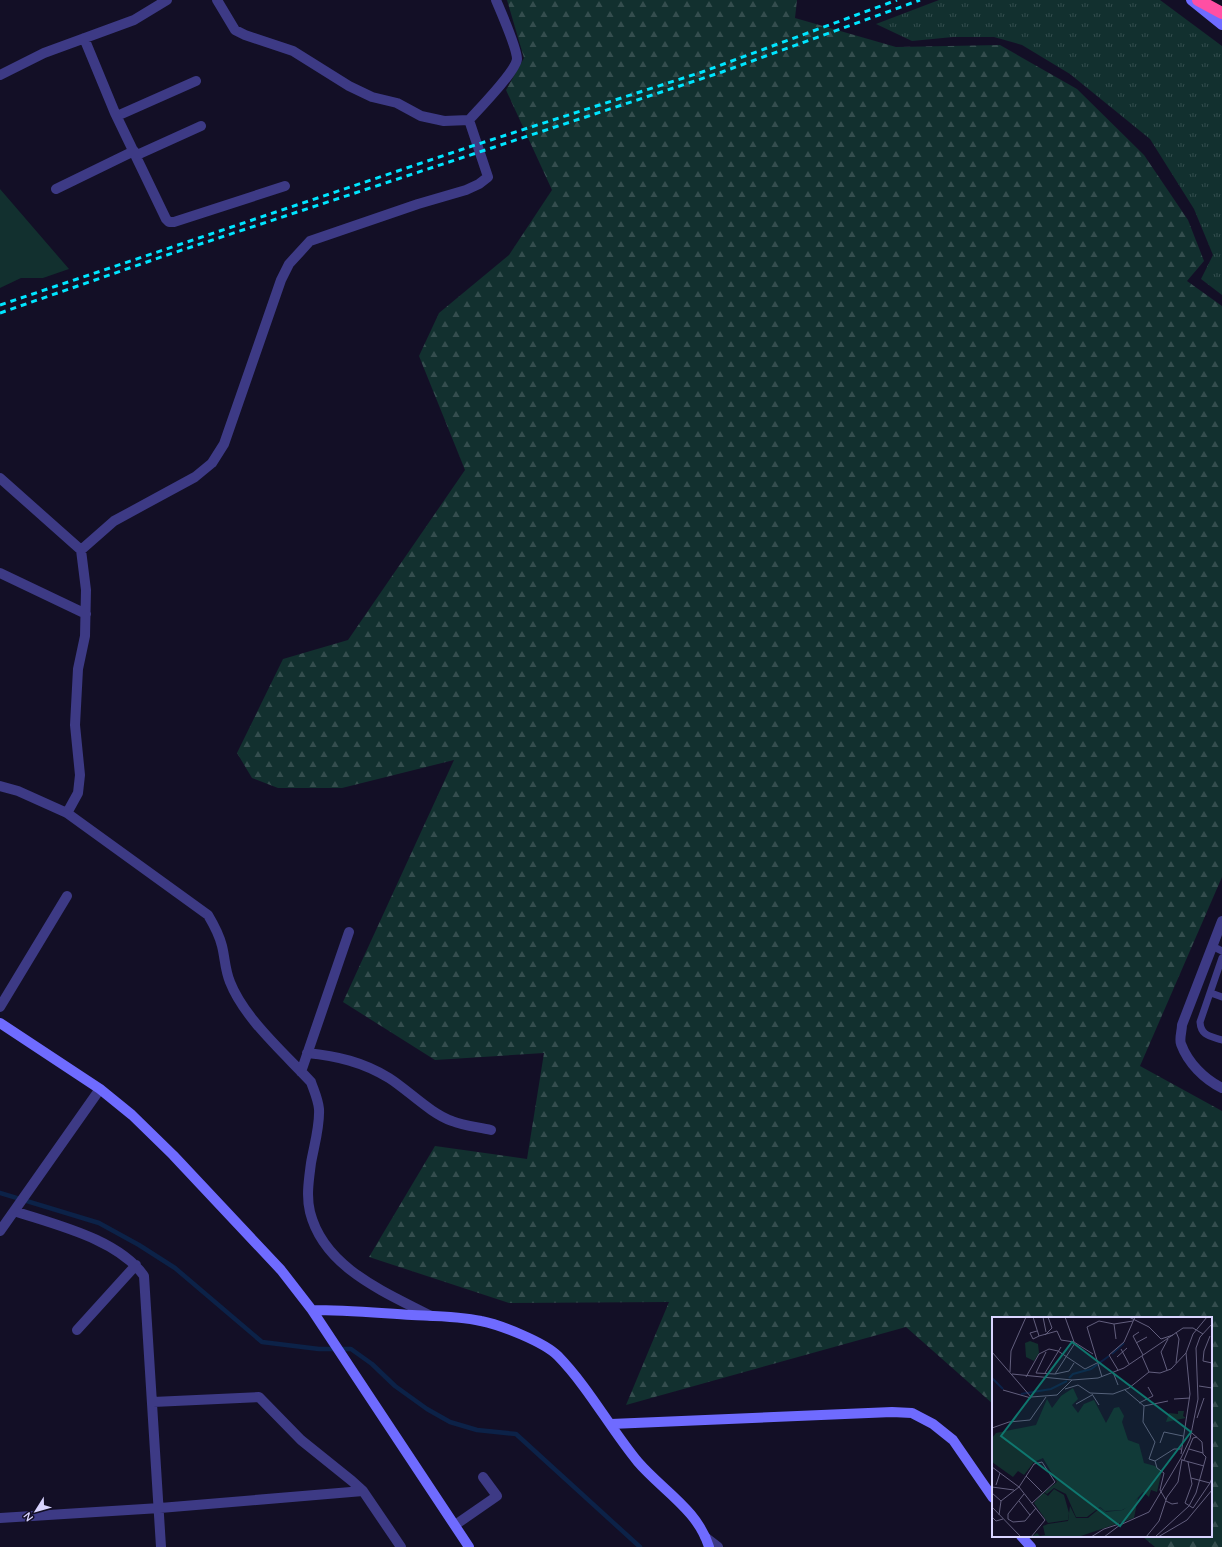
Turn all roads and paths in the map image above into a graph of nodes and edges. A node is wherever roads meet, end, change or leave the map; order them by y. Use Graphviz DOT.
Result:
graph roads {
  1 [pos="167,0"];
  2 [pos="217,0"];
  3 [pos="496,0"];
  4 [pos="1191,0"];
  5 [pos="1198,0"];
  6 [pos="1222,13"];
  7 [pos="1222,25"];
  8 [pos="84,38"];
  9 [pos="0,75"];
  10 [pos="196,81"];
  11 [pos="117,116"];
  12 [pos="470,120"];
  13 [pos="201,126"];
  14 [pos="135,153"];
  15 [pos="285,186"];
  16 [pos="56,189"];
  17 [pos="0,478"];
  18 [pos="81,550"];
  19 [pos="0,572"];
  20 [pos="86,614"];
  21 [pos="0,786"];
  22 [pos="67,813"];
  23 [pos="68,896"];
  24 [pos="1222,921"];
  25 [pos="349,932"];
  26 [pos="1212,946"];
  27 [pos="1222,951"];
  28 [pos="1222,958"];
  29 [pos="1211,993"];
  30 [pos="1222,997"];
  31 [pos="0,1007"];
  32 [pos="0,1023"];
  33 [pos="1222,1040"];
  34 [pos="307,1053"];
  35 [pos="301,1072"];
  36 [pos="1222,1088"];
  37 [pos="100,1089"];
  38 [pos="491,1130"];
  39 [pos="14,1210"];
  40 [pos="0,1231"];
  41 [pos="136,1265"];
  42 [pos="312,1310"];
  43 [pos="431,1316"];
  44 [pos="77,1330"];
  45 [pos="153,1402"];
  46 [pos="611,1424"];
  47 [pos="483,1477"];
  48 [pos="363,1491"];
  49 [pos="992,1497"];
  50 [pos="160,1508"];
  51 [pos="0,1518"];
  52 [pos="455,1525"];
  53 [pos="705,1537"];
  54 [pos="1022,1537"];
  55 [pos="162,1547"];
  56 [pos="402,1547"];
  57 [pos="469,1547"];
  58 [pos="709,1547"];
  59 [pos="718,1547"];
  60 [pos="1031,1547"];
  1 -- 8 [label="street"];
  2 -- 12 [label="street"];
  3 -- 12 [label="street"];
  4 -- 7 [label="street"];
  5 -- 6 [label="highway"];
  8 -- 9 [label="street"];
  8 -- 11 [label="street"];
  10 -- 11 [label="street"];
  11 -- 14 [label="street"];
  12 -- 18 [label="street"];
  13 -- 14 [label="street"];
  14 -- 15 [label="street"];
  14 -- 16 [label="street"];
  17 -- 18 [label="street"];
  18 -- 20 [label="street"];
  19 -- 20 [label="street"];
  20 -- 22 [label="street"];
  21 -- 22 [label="street"];
  22 -- 35 [label="street"];
  23 -- 31 [label="street"];
  24 -- 26 [label="street"];
  25 -- 34 [label="street"];
  26 -- 27 [label="lane"];
  26 -- 36 [label="street"];
  28 -- 29 [label="lane"];
  29 -- 30 [label="lane"];
  29 -- 33 [label="lane"];
  32 -- 37 [label="street"];
  34 -- 35 [label="street"];
  34 -- 38 [label="street"];
  35 -- 43 [label="street"];
  37 -- 39 [label="street"];
  37 -- 42 [label="street"];
  39 -- 40 [label="street"];
  39 -- 41 [label="street"];
  41 -- 44 [label="street"];
  41 -- 45 [label="street"];
  42 -- 43 [label="street"];
  42 -- 52 [label="street"];
  43 -- 46 [label="street"];
  45 -- 48 [label="street"];
  45 -- 50 [label="street"];
  46 -- 49 [label="street"];
  46 -- 53 [label="street"];
  47 -- 52 [label="street"];
  48 -- 50 [label="street"];
  48 -- 56 [label="street"];
  50 -- 51 [label="street"];
  50 -- 55 [label="street"];
  52 -- 57 [label="street"];
  53 -- 58 [label="street"];
  53 -- 59 [label="street"];
  54 -- 60 [label="street"];
}
